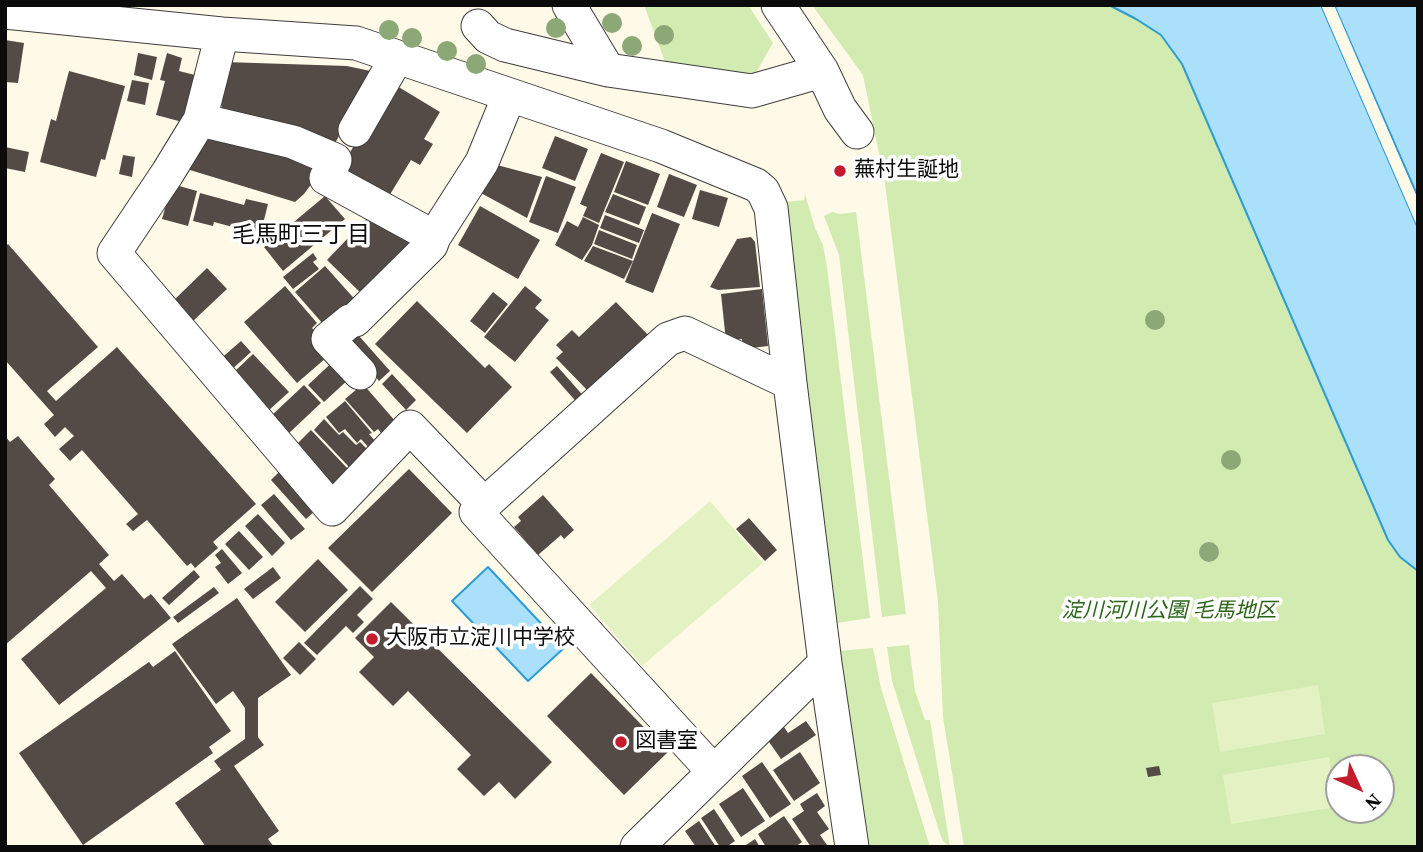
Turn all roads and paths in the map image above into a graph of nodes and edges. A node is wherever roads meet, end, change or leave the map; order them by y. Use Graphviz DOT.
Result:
graph roads {
  1 [pos="569,5"];
  2 [pos="778,5"];
  3 [pos="5,12"];
  4 [pos="478,26"];
  5 [pos="222,34"];
  6 [pos="397,57"];
  7 [pos="608,70"];
  8 [pos="822,71"];
  9 [pos="509,96"];
  10 [pos="200,120"];
  11 [pos="355,130"];
  12 [pos="857,132"];
  13 [pos="434,237"];
  14 [pos="360,373"];
  15 [pos="790,383"];
  16 [pos="484,505"];
  17 [pos="825,663"];
  18 [pos="713,771"];
  19 [pos="637,847"];
  20 [pos="852,847"];
  1 -- 7 [label="street"];
  2 -- 8 [label="street"];
  3 -- 5 [label="street"];
  4 -- 7 [label="street"];
  5 -- 6 [label="street"];
  5 -- 10 [label="street"];
  6 -- 9 [label="street"];
  6 -- 11 [label="street"];
  7 -- 8 [label="street"];
  8 -- 12 [label="street"];
  9 -- 13 [label="street"];
  9 -- 15 [label="street"];
  10 -- 13 [label="street"];
  10 -- 16 [label="street"];
  13 -- 14 [label="street"];
  15 -- 16 [label="street"];
  15 -- 17 [label="street"];
  16 -- 18 [label="street"];
  17 -- 18 [label="street"];
  17 -- 20 [label="street"];
  18 -- 19 [label="street"];
}
